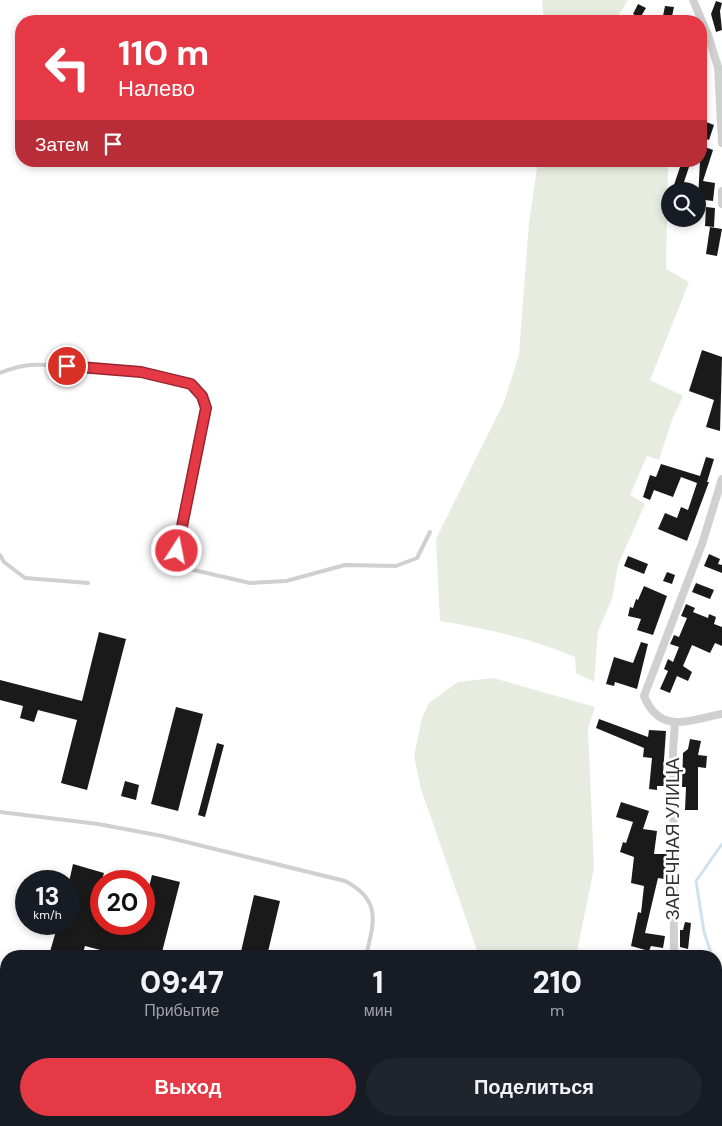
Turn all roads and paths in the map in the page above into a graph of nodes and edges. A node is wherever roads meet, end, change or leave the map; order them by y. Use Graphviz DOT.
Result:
graph roads {
  1 [pos="693,0"];
  2 [pos="699,15"];
  3 [pos="707,33"];
  4 [pos="722,143"];
  5 [pos="722,191"];
  6 [pos="722,204"];
  7 [pos="0,373"];
  8 [pos="722,479"];
  9 [pos="430,532"];
  10 [pos="0,555"];
  11 [pos="88,583"];
  12 [pos="722,714"];
  13 [pos="675,723"];
  14 [pos="0,812"];
  15 [pos="367,950"];
  16 [pos="674,950"];
  1 -- 2 [label="street"];
  3 -- 4 [label="street"];
  5 -- 6 [label="street"];
  7 -- 9 [label="lane"];
  8 -- 13 [label="street"];
  10 -- 11 [label="lane"];
  12 -- 13 [label="street"];
  13 -- 16 [label="street, ЗАРЕЧНАЯ УЛИЦА"];
  14 -- 15 [label="lane"];
}
